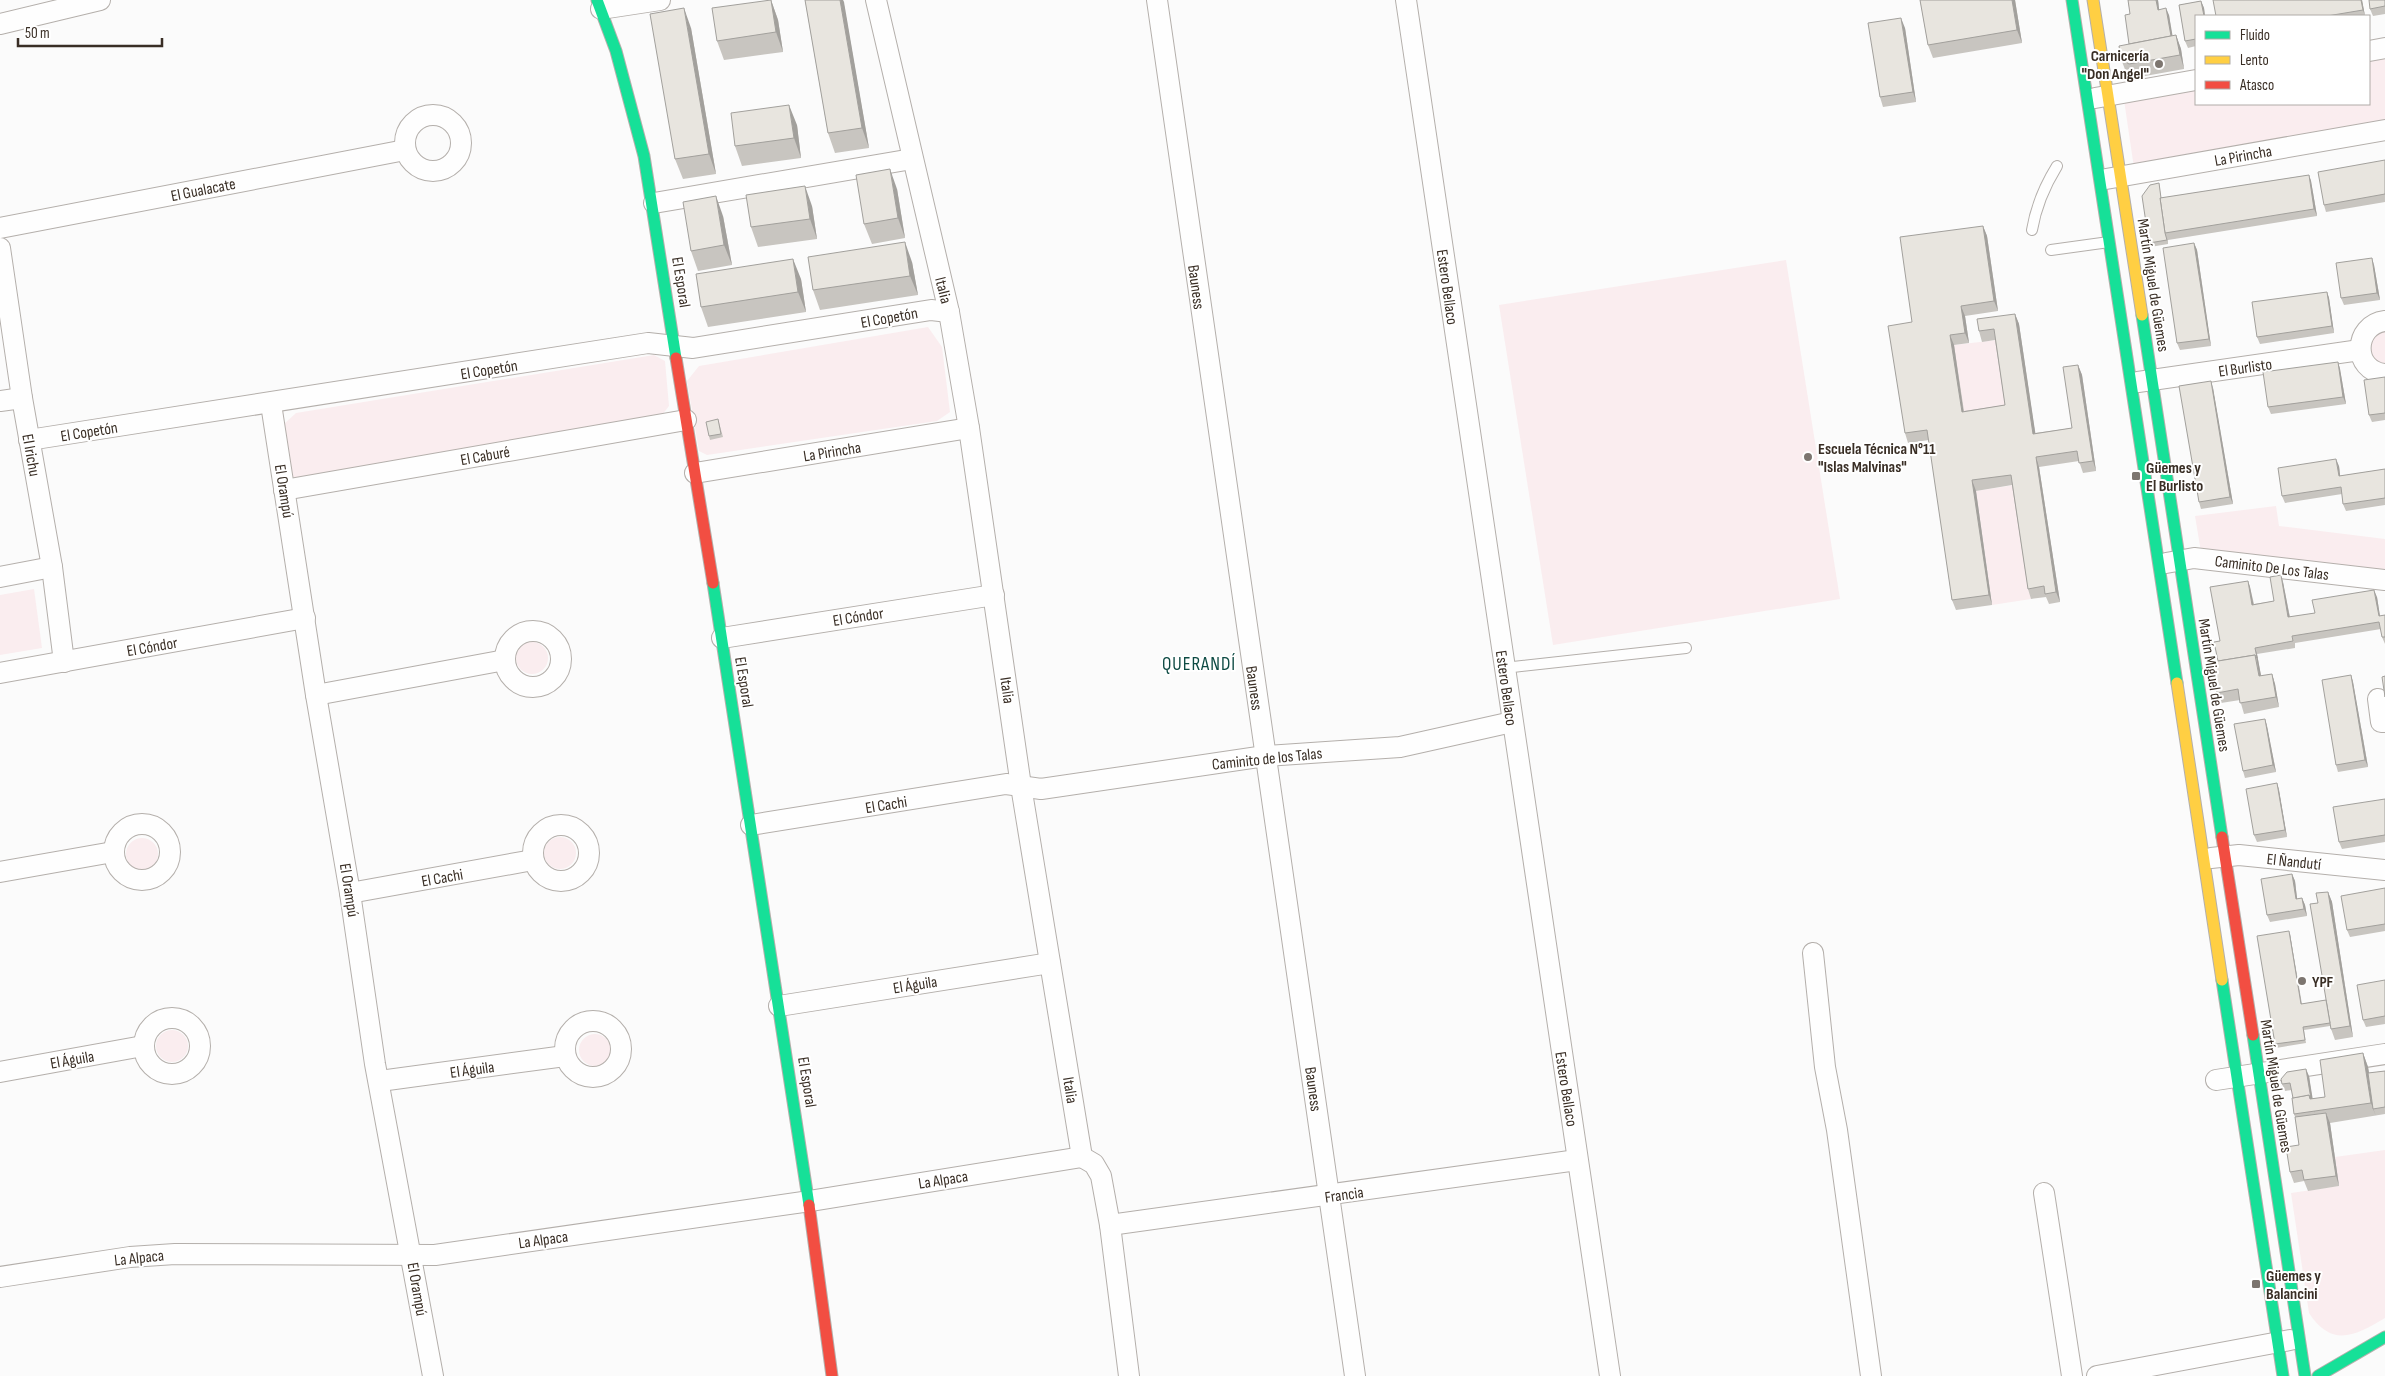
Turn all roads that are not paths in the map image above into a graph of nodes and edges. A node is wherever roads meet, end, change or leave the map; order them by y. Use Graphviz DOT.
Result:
graph roads {
  1 [pos="100,0"];
  2 [pos="660,0"];
  3 [pos="876,0"];
  4 [pos="1157,0"];
  5 [pos="1406,0"];
  6 [pos="2072,0"];
  7 [pos="2093,0"];
  8 [pos="599,4"];
  9 [pos="0,24"];
  10 [pos="2385,48"];
  11 [pos="2370,51"];
  12 [pos="2195,80"];
  13 [pos="2108,95"];
  14 [pos="2088,99"];
  15 [pos="2385,130"];
  16 [pos="405,150"];
  17 [pos="912,160"];
  18 [pos="2057,166"];
  19 [pos="2120,177"];
  20 [pos="2100,180"];
  21 [pos="654,203"];
  22 [pos="0,228"];
  23 [pos="2032,230"];
  24 [pos="2110,241"];
  25 [pos="0,248"];
  26 [pos="2052,250"];
  27 [pos="949,312"];
  28 [pos="2385,321"];
  29 [pos="675,345"];
  30 [pos="2360,350"];
  31 [pos="2385,374"];
  32 [pos="2152,380"];
  33 [pos="2131,383"];
  34 [pos="22,398"];
  35 [pos="0,401"];
  36 [pos="271,404"];
  37 [pos="686,420"];
  38 [pos="969,428"];
  39 [pos="29,440"];
  40 [pos="695,473"];
  41 [pos="284,490"];
  42 [pos="2180,560"];
  43 [pos="2159,564"];
  44 [pos="52,567"];
  45 [pos="0,577"];
  46 [pos="2385,580"];
  47 [pos="994,595"];
  48 [pos="304,618"];
  49 [pos="722,638"];
  50 [pos="1686,648"];
  51 [pos="505,660"];
  52 [pos="64,662"];
  53 [pos="1504,668"];
  54 [pos="0,673"];
  55 [pos="316,695"];
  56 [pos="2378,699"];
  57 [pos="1512,722"];
  58 [pos="2385,722"];
  59 [pos="1265,756"];
  60 [pos="1022,786"];
  61 [pos="751,825"];
  62 [pos="113,852"];
  63 [pos="2225,857"];
  64 [pos="2204,859"];
  65 [pos="533,860"];
  66 [pos="2385,870"];
  67 [pos="0,872"];
  68 [pos="350,893"];
  69 [pos="1813,953"];
  70 [pos="1050,963"];
  71 [pos="779,1006"];
  72 [pos="144,1046"];
  73 [pos="2385,1054"];
  74 [pos="565,1056"];
  75 [pos="0,1072"];
  76 [pos="2259,1074"];
  77 [pos="2237,1077"];
  78 [pos="2216,1080"];
  79 [pos="380,1081"];
  80 [pos="1082,1157"];
  81 [pos="1577,1160"];
  82 [pos="2044,1193"];
  83 [pos="1329,1196"];
  84 [pos="810,1201"];
  85 [pos="1110,1225"];
  86 [pos="411,1254"];
  87 [pos="0,1277"];
  88 [pos="2385,1337"];
  89 [pos="2300,1338"];
  90 [pos="2278,1342"];
  91 [pos="433,1376"];
  92 [pos="832,1376"];
  93 [pos="1128,1376"];
  94 [pos="1355,1376"];
  95 [pos="1610,1376"];
  96 [pos="1872,1376"];
  97 [pos="2072,1376"];
  98 [pos="2098,1376"];
  99 [pos="2283,1376"];
  100 [pos="2305,1376"];
  101 [pos="2318,1376"];
  1 -- 9 [label="street"];
  2 -- 8 [label="street"];
  3 -- 17 [label="street, Italia"];
  4 -- 59 [label="street, Bauness"];
  5 -- 53 [label="street, Estero Bellaco"];
  6 -- 14 [label="main road"];
  7 -- 13 [label="main road, Martín Miguel de Güemes"];
  8 -- 21 [label="main road, El Esporal"];
  10 -- 11 [label="street"];
  12 -- 13 [label="street"];
  13 -- 14 [label="street"];
  13 -- 19 [label="main road, Martín Miguel de Güemes"];
  14 -- 20 [label="main road"];
  15 -- 19 [label="street, La Pirincha"];
  16 -- 22 [label="street, El Gualacate"];
  17 -- 21 [label="street"];
  17 -- 27 [label="street, Italia"];
  18 -- 23 [label="lane"];
  19 -- 20 [label="street, La Pirincha"];
  19 -- 32 [label="main road, Martín Miguel de Güemes"];
  20 -- 24 [label="main road"];
  21 -- 29 [label="main road, El Esporal"];
  24 -- 26 [label="lane"];
  24 -- 33 [label="main road"];
  25 -- 34 [label="street, El Irichu"];
  27 -- 29 [label="street, El Copetón"];
  27 -- 38 [label="street, Italia"];
  28 -- 30 [label="street"];
  29 -- 36 [label="street, El Copetón"];
  29 -- 37 [label="main road, El Esporal"];
  30 -- 31 [label="street"];
  30 -- 32 [label="street, El Burlisto"];
  32 -- 33 [label="street, El Burlisto"];
  32 -- 42 [label="main road, Martín Miguel de Güemes"];
  33 -- 43 [label="main road"];
  34 -- 35 [label="street"];
  34 -- 39 [label="street, El Irichu"];
  36 -- 39 [label="street, El Copetón"];
  36 -- 41 [label="street, El Orampú"];
  37 -- 40 [label="main road, El Esporal"];
  37 -- 41 [label="street, El Caburé"];
  38 -- 40 [label="street, La Pirincha"];
  38 -- 47 [label="street, Italia"];
  39 -- 44 [label="street, El Irichu"];
  40 -- 49 [label="main road, El Esporal"];
  41 -- 48 [label="street, El Orampú"];
  42 -- 43 [label="street, Caminito De Los Talas"];
  42 -- 46 [label="street, Caminito De Los Talas"];
  42 -- 63 [label="main road, Martín Miguel de Güemes"];
  43 -- 64 [label="main road"];
  44 -- 45 [label="street"];
  44 -- 52 [label="street, El Irichu"];
  47 -- 49 [label="street, El Cóndor"];
  47 -- 60 [label="street, Italia"];
  48 -- 52 [label="street, El Cóndor"];
  48 -- 55 [label="street, El Orampú"];
  49 -- 61 [label="main road, El Esporal"];
  50 -- 53 [label="lane"];
  51 -- 55 [label="street"];
  52 -- 54 [label="street, El Cóndor"];
  53 -- 57 [label="street, Estero Bellaco"];
  55 -- 68 [label="street, El Orampú"];
  56 -- 58 [label="street"];
  57 -- 59 [label="street, Caminito de los Talas"];
  57 -- 81 [label="street, Estero Bellaco"];
  59 -- 60 [label="street, Caminito de los Talas"];
  59 -- 83 [label="street, Bauness"];
  60 -- 61 [label="street, El Cachi"];
  60 -- 70 [label="street, Italia"];
  61 -- 71 [label="main road, El Esporal"];
  62 -- 67 [label="street"];
  63 -- 64 [label="street, El Ñandutí"];
  63 -- 66 [label="street, El Ñandutí"];
  63 -- 76 [label="main road, Martín Miguel de Güemes"];
  64 -- 77 [label="main road"];
  65 -- 68 [label="street, El Cachi"];
  68 -- 79 [label="street, El Orampú"];
  69 -- 96 [label="street"];
  70 -- 71 [label="street, El Águila"];
  70 -- 80 [label="street, Italia"];
  71 -- 84 [label="main road, El Esporal"];
  72 -- 75 [label="street, El Águila"];
  73 -- 76 [label="street"];
  74 -- 79 [label="street, El Águila"];
  76 -- 77 [label="street"];
  76 -- 89 [label="main road, Martín Miguel de Güemes"];
  77 -- 78 [label="street"];
  77 -- 90 [label="main road"];
  79 -- 86 [label="street, El Orampú"];
  80 -- 84 [label="street, La Alpaca"];
  80 -- 85 [label="street"];
  81 -- 83 [label="street, Francia"];
  81 -- 95 [label="street, Estero Bellaco"];
  82 -- 97 [label="street"];
  83 -- 85 [label="street, Francia"];
  83 -- 94 [label="street, Bauness"];
  84 -- 86 [label="street, La Alpaca"];
  84 -- 92 [label="main road, El Esporal"];
  85 -- 93 [label="street"];
  86 -- 87 [label="street, La Alpaca"];
  86 -- 91 [label="street, El Orampú"];
  88 -- 101 [label="main road"];
  89 -- 90 [label="street"];
  89 -- 100 [label="main road, Martín Miguel de Güemes"];
  90 -- 98 [label="street"];
  90 -- 99 [label="main road"];
}
